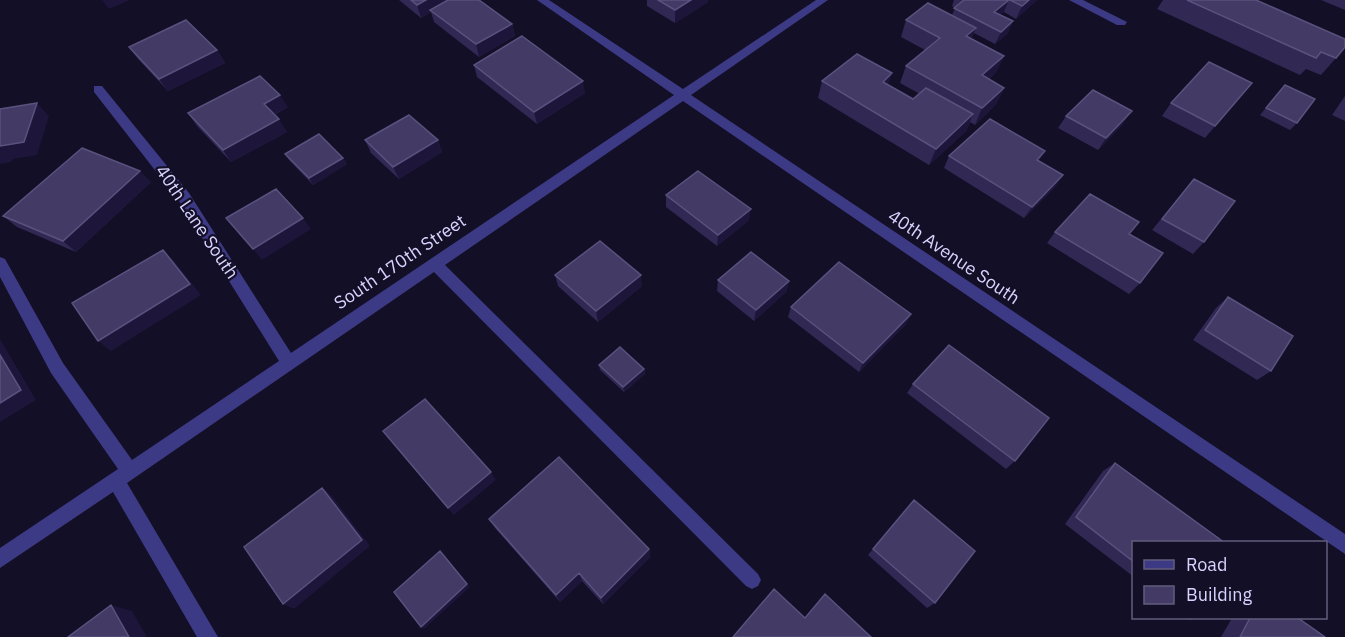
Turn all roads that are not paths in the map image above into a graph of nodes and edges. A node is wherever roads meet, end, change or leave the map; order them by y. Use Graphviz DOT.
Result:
graph roads {
  1 [pos="542,0"];
  2 [pos="824,0"];
  3 [pos="1074,0"];
  4 [pos="1121,22"];
  5 [pos="98,89"];
  6 [pos="683,96"];
  7 [pos="0,263"];
  8 [pos="434,263"];
  9 [pos="288,362"];
  10 [pos="122,474"];
  11 [pos="1345,544"];
  12 [pos="0,559"];
  13 [pos="752,580"];
  14 [pos="208,637"];
  1 -- 6 [label="street, 40th Avenue South"];
  2 -- 6 [label="street, South 170th Street"];
  3 -- 4 [label="street"];
  5 -- 9 [label="street, 40th Lane South"];
  6 -- 8 [label="street, South 170th Street"];
  6 -- 11 [label="street, 40th Avenue South"];
  7 -- 10 [label="street"];
  8 -- 9 [label="street, South 170th Street"];
  8 -- 13 [label="street"];
  9 -- 10 [label="street, South 170th Street"];
  10 -- 12 [label="street, South 170th Street"];
  10 -- 14 [label="street"];
}
